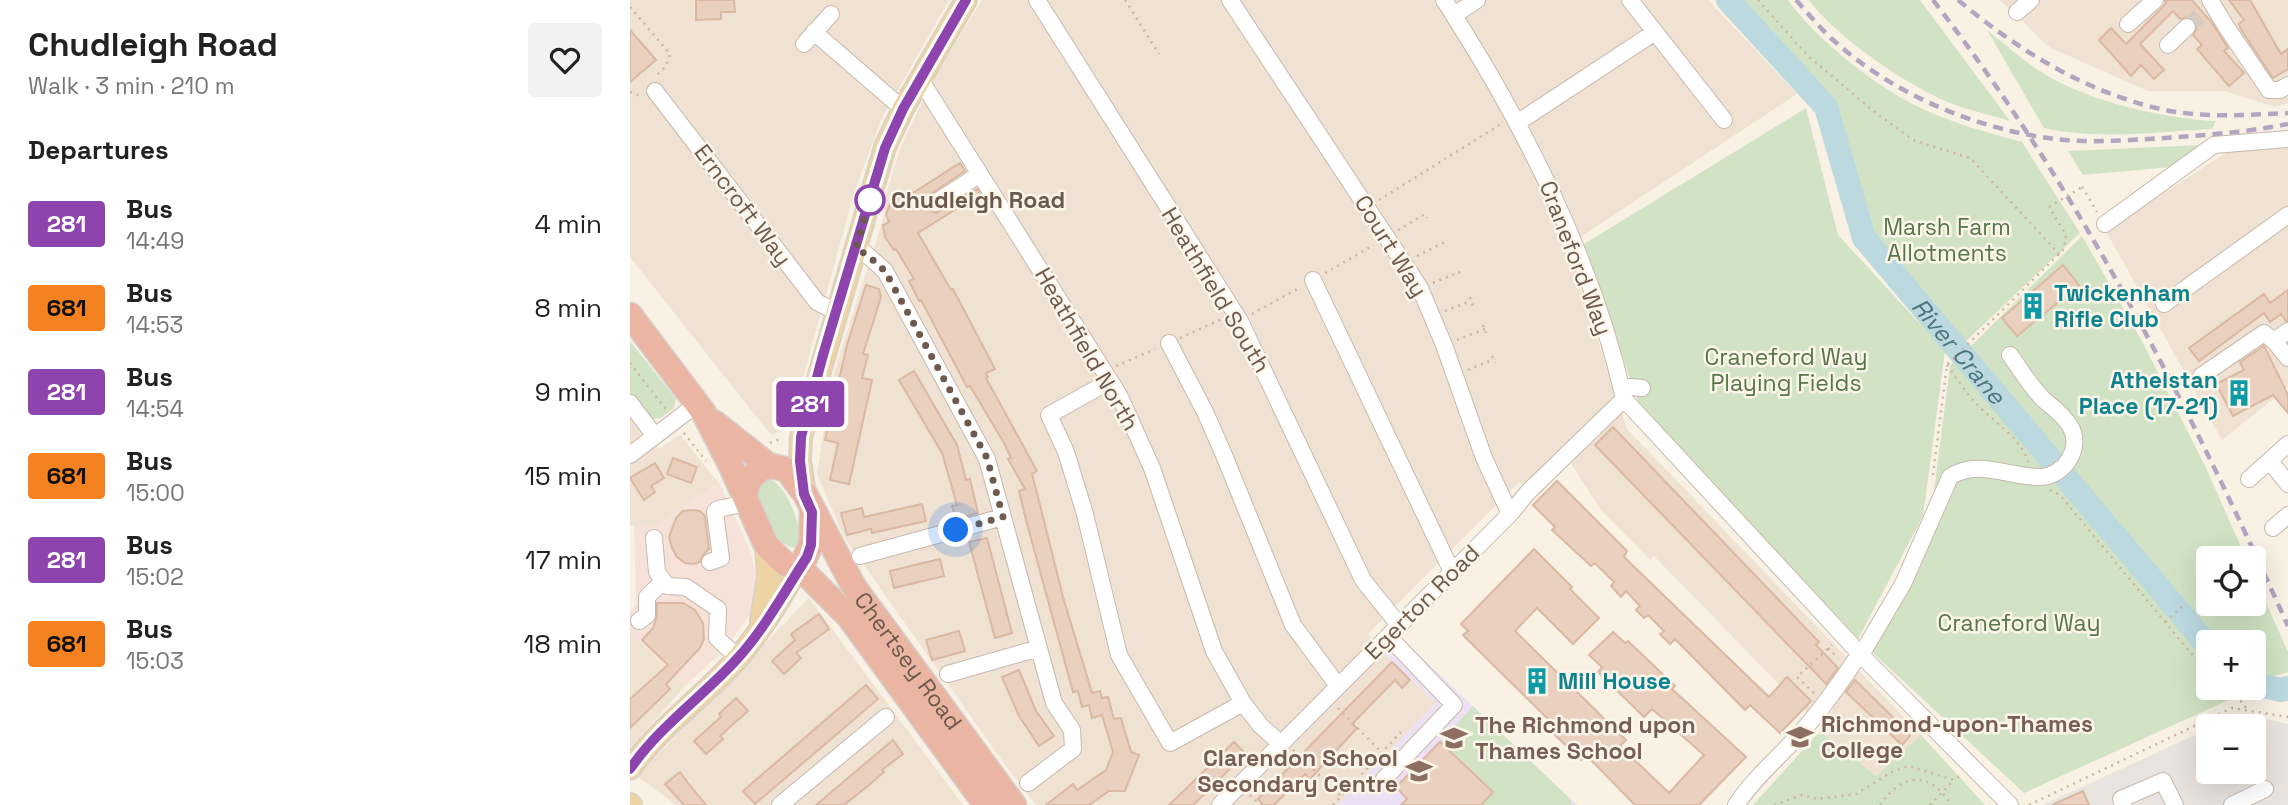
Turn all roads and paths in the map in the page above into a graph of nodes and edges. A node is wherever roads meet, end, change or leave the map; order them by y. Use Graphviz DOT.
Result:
graph roads {
  1 [pos="965,0"];
  2 [pos="1037,0"];
  3 [pos="1125,0"];
  4 [pos="1230,0"];
  5 [pos="1444,0"];
  6 [pos="1477,0"];
  7 [pos="1630,0"];
  8 [pos="1758,0"];
  9 [pos="2031,0"];
  10 [pos="2155,0"];
  11 [pos="2209,6"];
  12 [pos="630,7"];
  13 [pos="2017,12"];
  14 [pos="831,14"];
  15 [pos="1454,15"];
  16 [pos="2128,24"];
  17 [pos="2187,27"];
  18 [pos="1655,32"];
  19 [pos="2168,45"];
  20 [pos="1159,54"];
  21 [pos="920,79"];
  22 [pos="2288,85"];
  23 [pos="655,90"];
  24 [pos="630,92"];
  25 [pos="903,109"];
  26 [pos="1515,120"];
  27 [pos="1724,120"];
  28 [pos="2288,139"];
  29 [pos="980,174"];
  30 [pos="934,203"];
  31 [pos="1368,207"];
  32 [pos="2288,215"];
  33 [pos="1427,218"];
  34 [pos="2102,220"];
  35 [pos="1387,237"];
  36 [pos="1445,246"];
  37 [pos="856,249"];
  38 [pos="2060,255"];
  39 [pos="1405,262"];
  40 [pos="1460,275"];
  41 [pos="1313,280"];
  42 [pos="1420,288"];
  43 [pos="1471,301"];
  44 [pos="2164,304"];
  45 [pos="836,312"];
  46 [pos="630,315"];
  47 [pos="1432,316"];
  48 [pos="1485,329"];
  49 [pos="2288,331"];
  50 [pos="2274,341"];
  51 [pos="1169,343"];
  52 [pos="1444,345"];
  53 [pos="2010,355"];
  54 [pos="2288,358"];
  55 [pos="1494,359"];
  56 [pos="630,363"];
  57 [pos="1947,365"];
  58 [pos="1455,375"];
  59 [pos="2201,376"];
  60 [pos="1110,381"];
  61 [pos="1642,388"];
  62 [pos="1622,392"];
  63 [pos="630,403"];
  64 [pos="701,409"];
  65 [pos="669,414"];
  66 [pos="655,436"];
  67 [pos="792,437"];
  68 [pos="2288,444"];
  69 [pos="630,455"];
  70 [pos="769,458"];
  71 [pos="2270,461"];
  72 [pos="2031,476"];
  73 [pos="2249,479"];
  74 [pos="2288,484"];
  75 [pos="1932,485"];
  76 [pos="746,498"];
  77 [pos="808,503"];
  78 [pos="1510,513"];
  79 [pos="2288,515"];
  80 [pos="1003,517"];
  81 [pos="2273,528"];
  82 [pos="654,538"];
  83 [pos="766,545"];
  84 [pos="860,556"];
  85 [pos="710,562"];
  86 [pos="799,568"];
  87 [pos="1452,572"];
  88 [pos="663,581"];
  89 [pos="2185,604"];
  90 [pos="639,621"];
  91 [pos="2165,622"];
  92 [pos="760,630"];
  93 [pos="1394,630"];
  94 [pos="1842,635"];
  95 [pos="1039,648"];
  96 [pos="1828,648"];
  97 [pos="1860,654"];
  98 [pos="738,658"];
  99 [pos="2196,659"];
  100 [pos="1841,661"];
  101 [pos="948,674"];
  102 [pos="1333,691"];
  103 [pos="1815,694"];
  104 [pos="2239,700"];
  105 [pos="1243,703"];
  106 [pos="2247,709"];
  107 [pos="886,717"];
  108 [pos="2288,718"];
  109 [pos="1401,732"];
  110 [pos="1281,744"];
  111 [pos="1382,753"];
  112 [pos="1970,766"];
  113 [pos="630,769"];
  114 [pos="1384,779"];
  115 [pos="1954,780"];
  116 [pos="1028,783"];
  117 [pos="2265,789"];
  118 [pos="1943,792"];
  119 [pos="1342,796"];
  120 [pos="2004,803"];
  121 [pos="780,805"];
  122 [pos="986,805"];
  123 [pos="1014,805"];
  124 [pos="1220,805"];
  125 [pos="1333,805"];
  126 [pos="1736,805"];
  127 [pos="1774,805"];
  128 [pos="1880,805"];
  129 [pos="1930,805"];
  130 [pos="1951,805"];
  131 [pos="2029,805"];
  132 [pos="2123,805"];
  133 [pos="2175,805"];
  134 [pos="2232,805"];
  1 -- 21 [label="main road"];
  2 -- 93 [label="street, Heathfield South"];
  3 -- 20 [label="path"];
  4 -- 31 [label="street, Court Way"];
  5 -- 15 [label="street, Craneford Way"];
  6 -- 15 [label="street"];
  7 -- 18 [label="street"];
  8 -- 38 [label="path"];
  9 -- 13 [label="street"];
  10 -- 16 [label="street"];
  11 -- 22 [label="street"];
  12 -- 23 [label="path"];
  14 -- 25 [label="street"];
  15 -- 26 [label="street, Craneford Way"];
  17 -- 19 [label="street"];
  18 -- 26 [label="street"];
  18 -- 27 [label="street"];
  21 -- 25 [label="main road"];
  21 -- 29 [label="street, Heathfield North"];
  23 -- 24 [label="path"];
  23 -- 45 [label="street, Erncroft Way"];
  25 -- 37 [label="main road"];
  26 -- 31 [label="path"];
  26 -- 62 [label="street, Craneford Way"];
  28 -- 34 [label="street"];
  29 -- 30 [label="street"];
  29 -- 60 [label="street, Heathfield North"];
  31 -- 35 [label="street, Court Way"];
  32 -- 44 [label="street"];
  33 -- 35 [label="path"];
  34 -- 38 [label="path, bridge"];
  35 -- 39 [label="street, Court Way"];
  36 -- 39 [label="path"];
  37 -- 45 [label="main road"];
  37 -- 80 [label="street"];
  38 -- 57 [label="path"];
  39 -- 42 [label="street, Court Way"];
  40 -- 42 [label="path"];
  41 -- 87 [label="street"];
  42 -- 47 [label="street, Court Way"];
  43 -- 47 [label="path"];
  45 -- 67 [label="main road"];
  46 -- 64 [label="highway"];
  47 -- 52 [label="street, Court Way"];
  48 -- 52 [label="path"];
  49 -- 50 [label="street"];
  50 -- 54 [label="street"];
  50 -- 59 [label="street"];
  51 -- 102 [label="street"];
  52 -- 58 [label="street, Court Way"];
  53 -- 72 [label="street"];
  55 -- 58 [label="path"];
  56 -- 65 [label="path"];
  57 -- 72 [label="path"];
  57 -- 75 [label="path"];
  58 -- 78 [label="street, Court Way"];
  60 -- 105 [label="street, Heathfield North"];
  60 -- 105 [label="street"];
  61 -- 62 [label="street"];
  62 -- 78 [label="street, Egerton Road"];
  62 -- 94 [label="street, Craneford Way"];
  63 -- 66 [label="street"];
  64 -- 66 [label="street"];
  64 -- 70 [label="highway"];
  64 -- 76 [label="highway"];
  66 -- 69 [label="street"];
  67 -- 70 [label="path"];
  67 -- 70 [label="main road"];
  67 -- 77 [label="main road"];
  68 -- 71 [label="street"];
  70 -- 76 [label="highway"];
  70 -- 77 [label="highway, Chertsey Road"];
  71 -- 73 [label="street"];
  71 -- 74 [label="street"];
  72 -- 91 [label="path"];
  72 -- 97 [label="street"];
  76 -- 83 [label="highway"];
  76 -- 85 [label="street"];
  77 -- 86 [label="highway"];
  77 -- 123 [label="highway, Chertsey Road"];
  78 -- 87 [label="street, Egerton Road"];
  79 -- 81 [label="street"];
  80 -- 84 [label="street"];
  80 -- 95 [label="street"];
  82 -- 88 [label="street"];
  83 -- 86 [label="highway, Chertsey Road"];
  83 -- 92 [label="main road"];
  86 -- 92 [label="main road"];
  86 -- 122 [label="highway, Chertsey Road"];
  87 -- 93 [label="street, Egerton Road"];
  88 -- 90 [label="street"];
  88 -- 98 [label="street"];
  89 -- 91 [label="path"];
  91 -- 99 [label="path"];
  92 -- 98 [label="main road"];
  93 -- 102 [label="street, Egerton Road"];
  93 -- 114 [label="street, Heathfield South"];
  94 -- 96 [label="path"];
  94 -- 97 [label="street, Craneford Way"];
  95 -- 101 [label="street"];
  95 -- 116 [label="street"];
  96 -- 100 [label="path"];
  96 -- 103 [label="path"];
  97 -- 112 [label="street, Craneford Way"];
  97 -- 126 [label="street"];
  98 -- 113 [label="main road"];
  102 -- 110 [label="street, Egerton Road"];
  102 -- 111 [label="path"];
  104 -- 106 [label="path"];
  105 -- 110 [label="street, Heathfield North"];
  106 -- 108 [label="path"];
  106 -- 131 [label="path"];
  107 -- 121 [label="street"];
  109 -- 111 [label="path"];
  110 -- 119 [label="path"];
  110 -- 124 [label="street, Egerton Road"];
  111 -- 119 [label="path"];
  112 -- 115 [label="path"];
  112 -- 120 [label="street, Craneford Way"];
  115 -- 118 [label="path"];
  115 -- 127 [label="path"];
  117 -- 134 [label="street"];
  118 -- 128 [label="path"];
  118 -- 129 [label="path"];
  118 -- 130 [label="path"];
  119 -- 125 [label="path"];
  132 -- 133 [label="street"];
}
